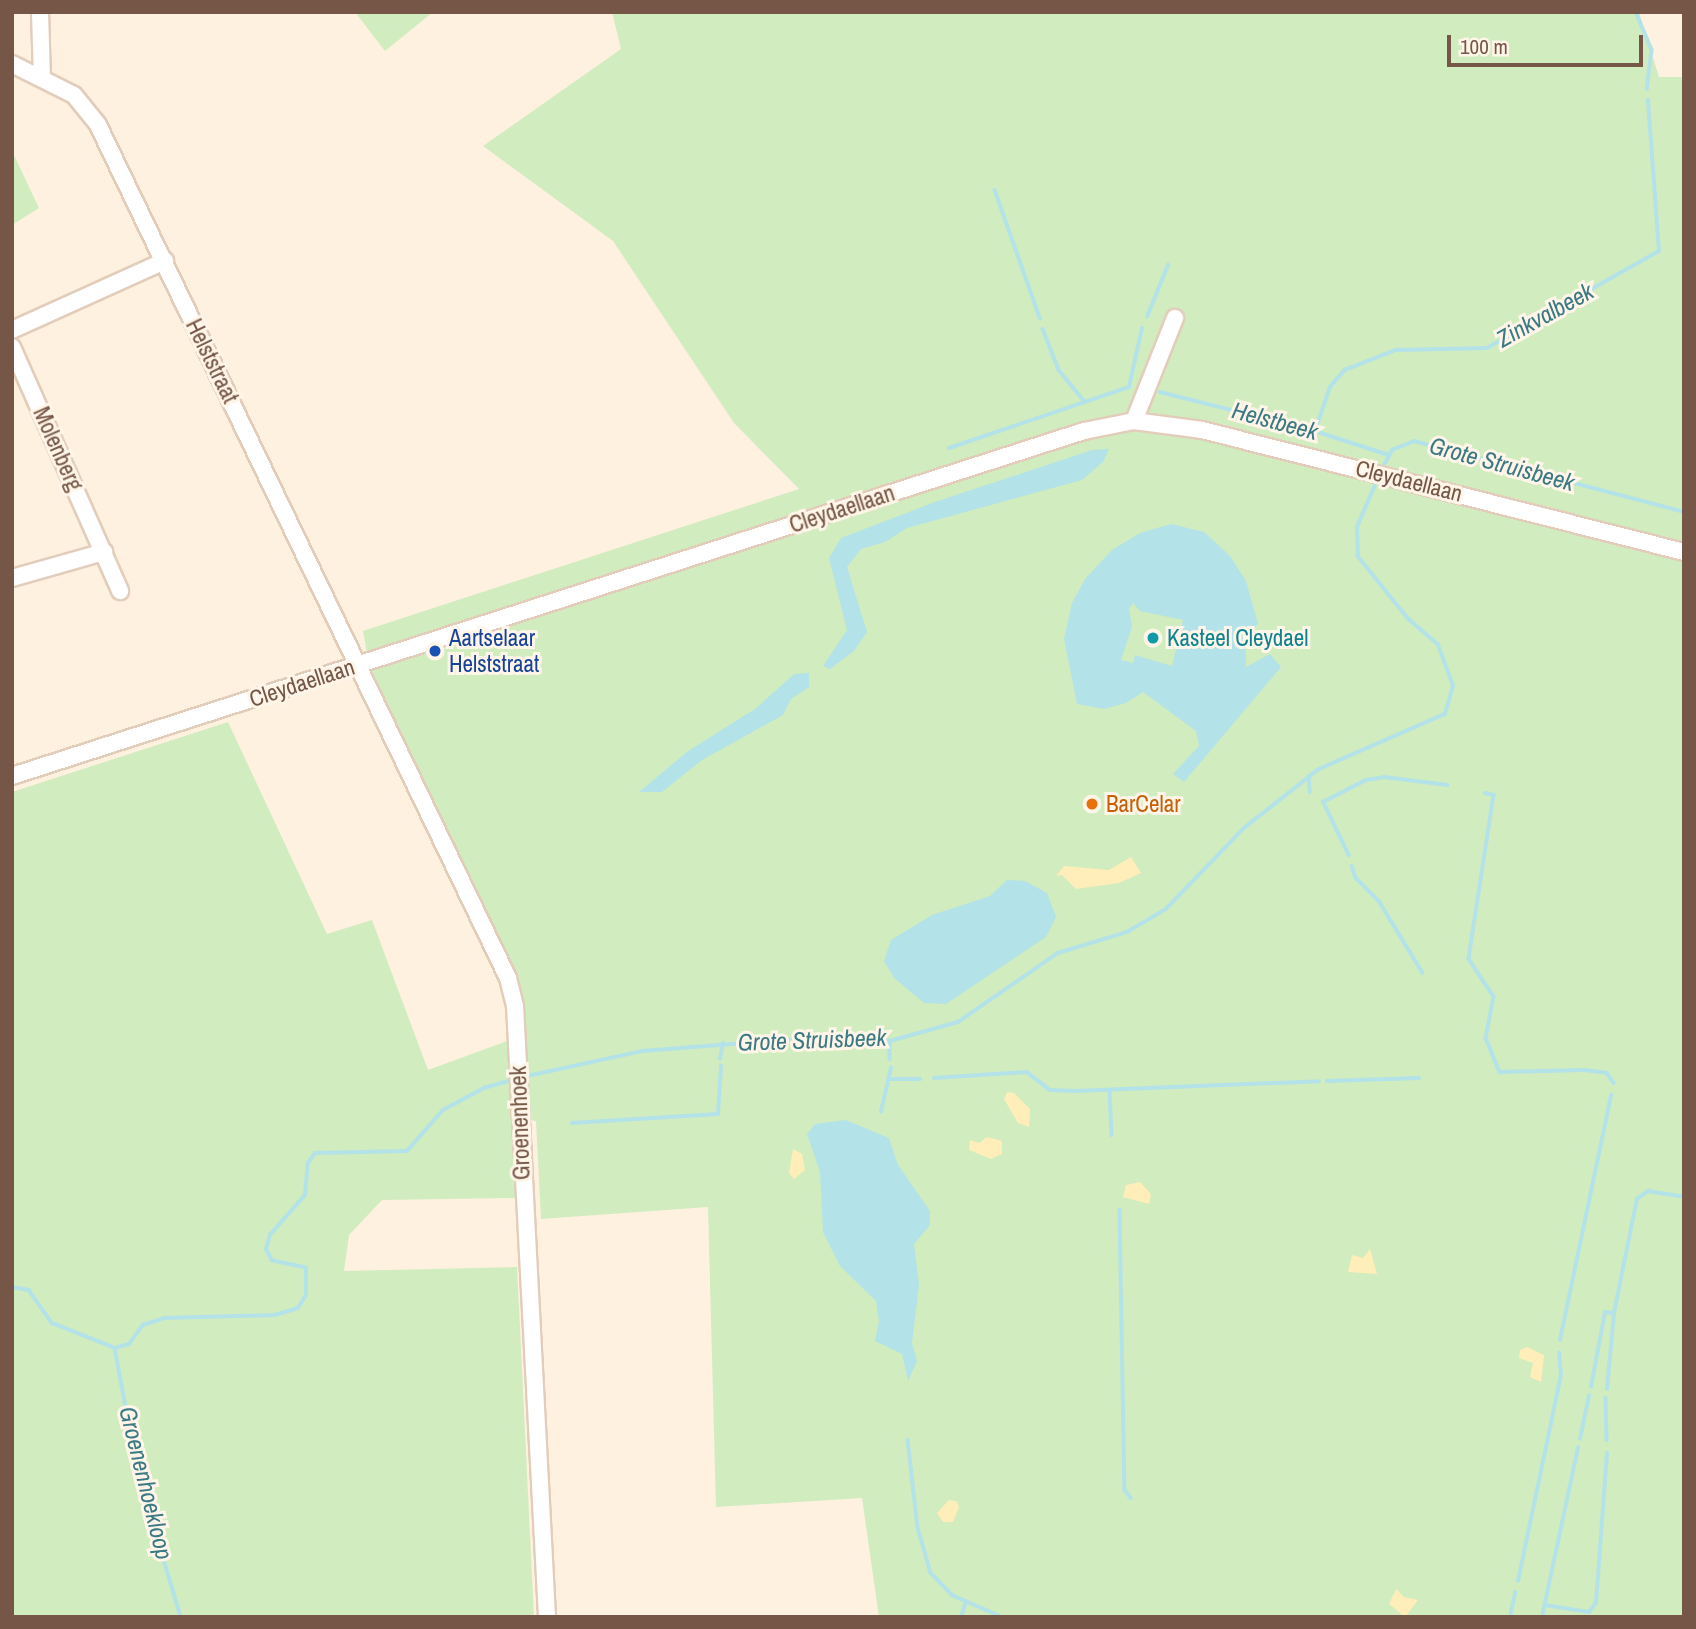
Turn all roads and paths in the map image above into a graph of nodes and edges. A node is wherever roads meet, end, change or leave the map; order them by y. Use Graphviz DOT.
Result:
graph roads {
  1 [pos="40,12"];
  2 [pos="12,64"];
  3 [pos="42,78"];
  4 [pos="164,261"];
  5 [pos="1175,318"];
  6 [pos="12,330"];
  7 [pos="12,346"];
  8 [pos="1134,421"];
  9 [pos="104,552"];
  10 [pos="1684,552"];
  11 [pos="12,578"];
  12 [pos="120,591"];
  13 [pos="358,665"];
  14 [pos="12,776"];
  15 [pos="547,1617"];
  1 -- 3 [label="street"];
  2 -- 3 [label="street, Helststraat"];
  3 -- 4 [label="street, Helststraat"];
  4 -- 6 [label="street"];
  4 -- 13 [label="street, Helststraat"];
  5 -- 8 [label="street"];
  7 -- 9 [label="street, Molenberg"];
  8 -- 10 [label="street, Cleydaellaan"];
  8 -- 13 [label="street, Cleydaellaan"];
  9 -- 11 [label="street"];
  9 -- 12 [label="street, Molenberg"];
  13 -- 14 [label="street, Cleydaellaan"];
  13 -- 15 [label="street, Groenenhoek"];
}
